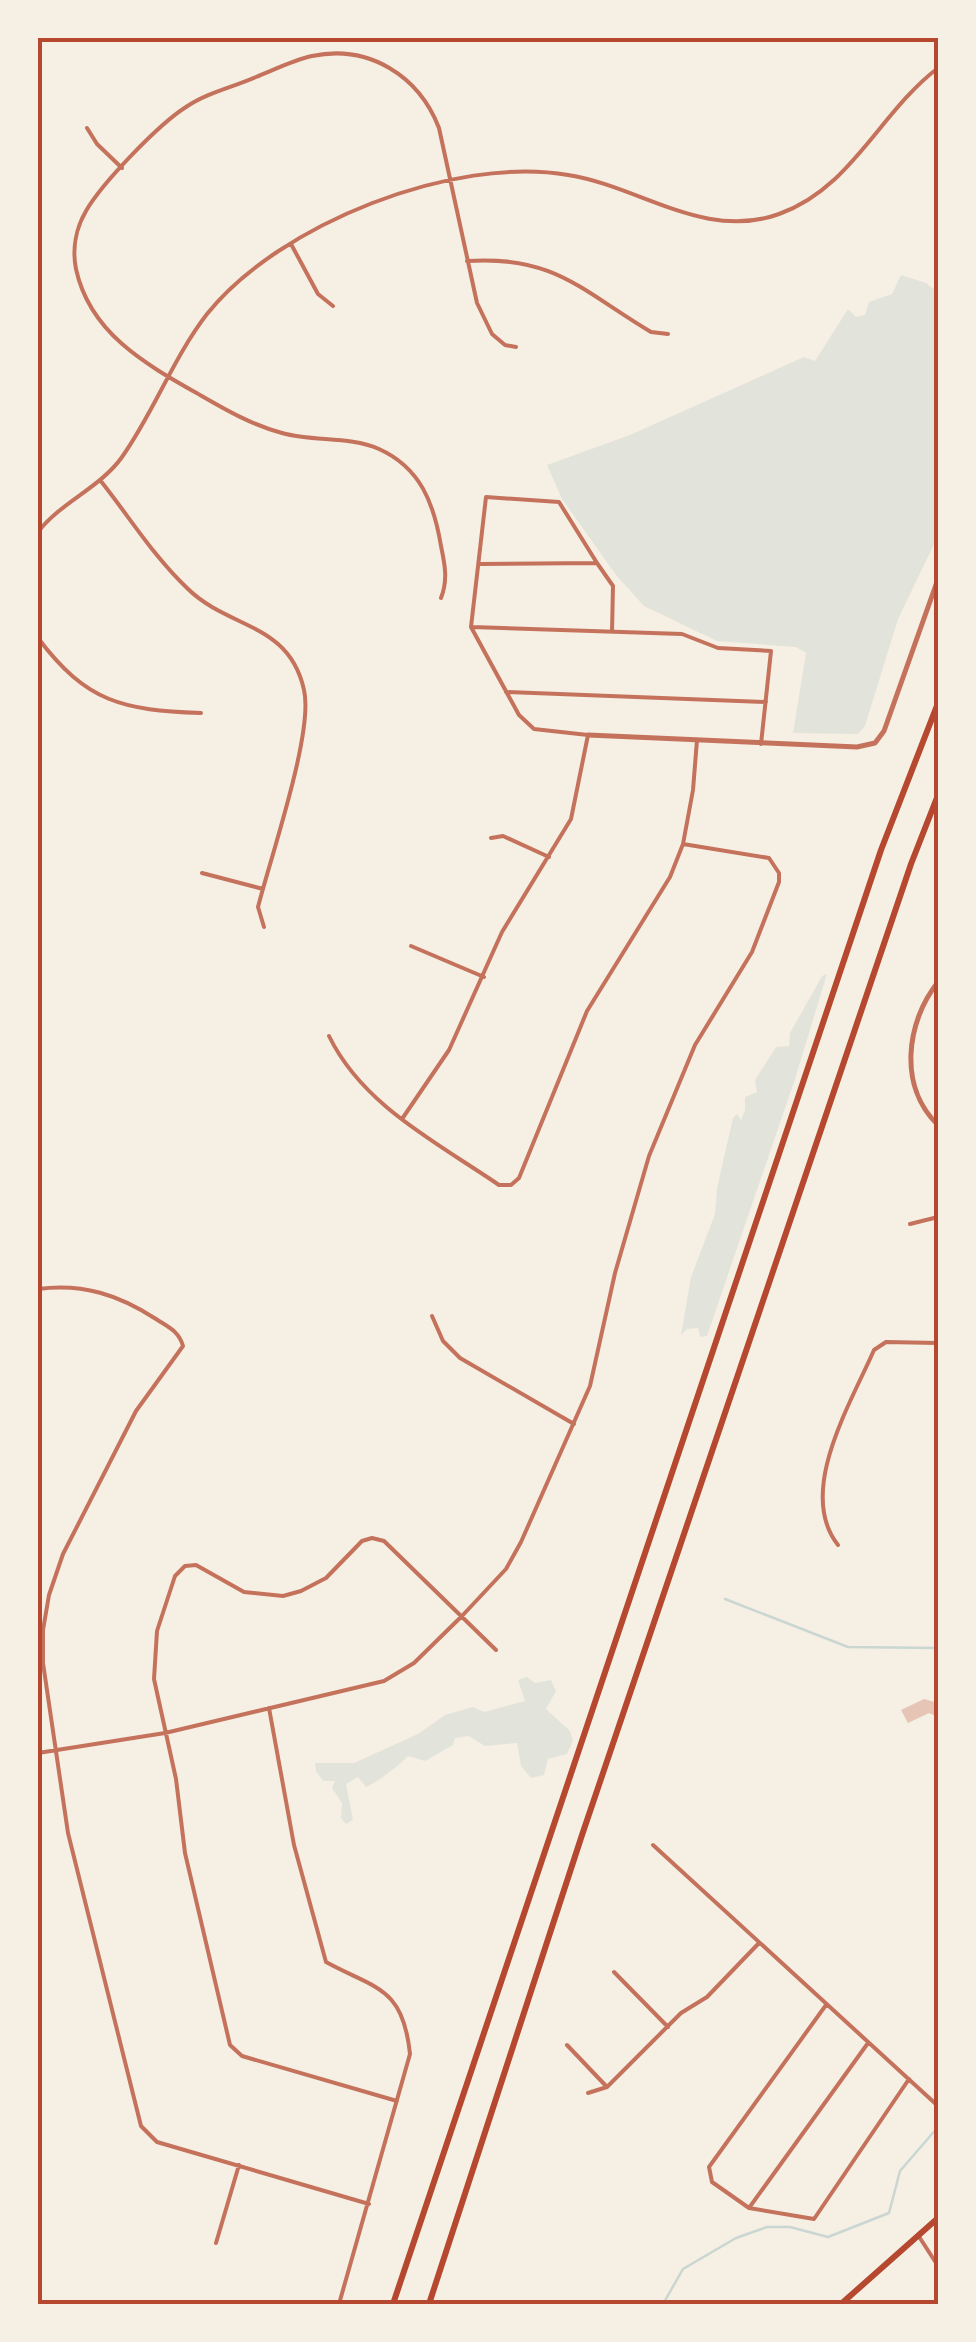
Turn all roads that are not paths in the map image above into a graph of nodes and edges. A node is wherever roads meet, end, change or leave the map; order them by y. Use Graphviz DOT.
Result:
graph roads {
  1 [pos="938,68"];
  2 [pos="88,128"];
  3 [pos="122,168"];
  4 [pos="450,181"];
  5 [pos="291,244"];
  6 [pos="467,262"];
  7 [pos="334,306"];
  8 [pos="668,334"];
  9 [pos="516,348"];
  10 [pos="169,376"];
  11 [pos="100,480"];
  12 [pos="38,532"];
  13 [pos="597,563"];
  14 [pos="478,564"];
  15 [pos="938,579"];
  16 [pos="442,598"];
  17 [pos="471,627"];
  18 [pos="612,632"];
  19 [pos="38,638"];
  20 [pos="506,692"];
  21 [pos="766,702"];
  22 [pos="938,703"];
  23 [pos="202,712"];
  24 [pos="588,735"];
  25 [pos="697,740"];
  26 [pos="761,744"];
  27 [pos="938,795"];
  28 [pos="491,838"];
  29 [pos="683,844"];
  30 [pos="549,857"];
  31 [pos="202,873"];
  32 [pos="263,889"];
  33 [pos="264,927"];
  34 [pos="411,946"];
  35 [pos="484,977"];
  36 [pos="938,982"];
  37 [pos="329,1036"];
  38 [pos="402,1119"];
  39 [pos="938,1126"];
  40 [pos="938,1217"];
  41 [pos="910,1224"];
  42 [pos="38,1289"];
  43 [pos="432,1316"];
  44 [pos="938,1343"];
  45 [pos="574,1424"];
  46 [pos="838,1545"];
  47 [pos="462,1616"];
  48 [pos="496,1650"];
  49 [pos="270,1708"];
  50 [pos="165,1733"];
  51 [pos="55,1751"];
  52 [pos="38,1752"];
  53 [pos="653,1845"];
  54 [pos="759,1942"];
  55 [pos="614,1972"];
  56 [pos="826,2004"];
  57 [pos="668,2026"];
  58 [pos="868,2043"];
  59 [pos="567,2045"];
  60 [pos="908,2079"];
  61 [pos="607,2087"];
  62 [pos="588,2093"];
  63 [pos="397,2101"];
  64 [pos="938,2106"];
  65 [pos="239,2165"];
  66 [pos="369,2204"];
  67 [pos="750,2208"];
  68 [pos="938,2218"];
  69 [pos="918,2235"];
  70 [pos="216,2243"];
  71 [pos="938,2266"];
  72 [pos="339,2304"];
  73 [pos="393,2304"];
  74 [pos="429,2304"];
  75 [pos="841,2304"];
  1 -- 4 [label="street"];
  2 -- 3 [label="street"];
  3 -- 4 [label="street"];
  3 -- 10 [label="street"];
  4 -- 5 [label="street"];
  4 -- 6 [label="street"];
  5 -- 7 [label="street"];
  5 -- 10 [label="street"];
  6 -- 8 [label="street"];
  6 -- 9 [label="street"];
  10 -- 11 [label="street"];
  10 -- 16 [label="street"];
  11 -- 12 [label="street"];
  11 -- 32 [label="street"];
  13 -- 14 [label="street"];
  13 -- 14 [label="street"];
  13 -- 18 [label="street"];
  14 -- 17 [label="street"];
  15 -- 26 [label="street"];
  17 -- 18 [label="street"];
  17 -- 20 [label="street"];
  18 -- 21 [label="street"];
  19 -- 23 [label="street"];
  20 -- 21 [label="street"];
  20 -- 24 [label="street"];
  21 -- 26 [label="street"];
  22 -- 73 [label="main road"];
  24 -- 25 [label="street"];
  24 -- 30 [label="street"];
  25 -- 26 [label="street"];
  25 -- 29 [label="street"];
  27 -- 74 [label="main road"];
  28 -- 30 [label="street"];
  29 -- 38 [label="street"];
  29 -- 45 [label="street"];
  30 -- 35 [label="street"];
  31 -- 32 [label="street"];
  32 -- 33 [label="street"];
  34 -- 35 [label="street"];
  35 -- 38 [label="street"];
  36 -- 39 [label="street"];
  37 -- 38 [label="street"];
  40 -- 41 [label="street"];
  42 -- 51 [label="street"];
  43 -- 45 [label="street"];
  44 -- 46 [label="street"];
  45 -- 47 [label="street"];
  47 -- 48 [label="street"];
  47 -- 49 [label="street"];
  47 -- 50 [label="street"];
  49 -- 50 [label="street"];
  49 -- 63 [label="street"];
  50 -- 51 [label="street"];
  50 -- 63 [label="street"];
  51 -- 52 [label="street"];
  51 -- 65 [label="street"];
  53 -- 54 [label="street"];
  54 -- 56 [label="street"];
  54 -- 57 [label="street"];
  55 -- 57 [label="street"];
  56 -- 58 [label="street"];
  56 -- 67 [label="street"];
  57 -- 61 [label="street"];
  58 -- 60 [label="street"];
  58 -- 67 [label="street"];
  59 -- 61 [label="street"];
  60 -- 64 [label="street"];
  60 -- 67 [label="street"];
  61 -- 62 [label="street"];
  63 -- 66 [label="street"];
  65 -- 66 [label="street"];
  65 -- 70 [label="street"];
  66 -- 72 [label="street"];
  68 -- 69 [label="main road"];
  69 -- 71 [label="street"];
  69 -- 75 [label="main road"];
}
